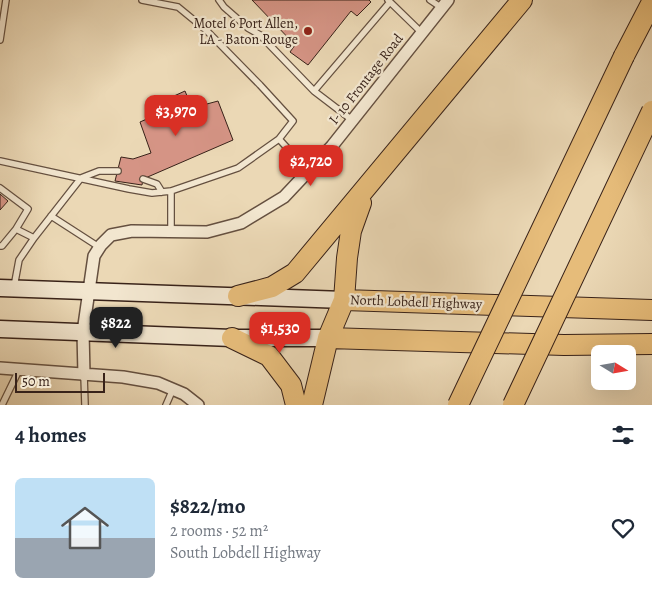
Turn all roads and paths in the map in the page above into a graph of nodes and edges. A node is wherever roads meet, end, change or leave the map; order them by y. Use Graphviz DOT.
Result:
graph roads {
  1 [pos="6,0"];
  2 [pos="142,0"];
  3 [pos="219,0"];
  4 [pos="430,0"];
  5 [pos="522,0"];
  6 [pos="389,1"];
  7 [pos="652,2"];
  8 [pos="445,4"];
  9 [pos="422,33"];
  10 [pos="0,40"];
  11 [pos="314,91"];
  12 [pos="652,111"];
  13 [pos="352,120"];
  14 [pos="279,139"];
  15 [pos="0,161"];
  16 [pos="118,171"];
  17 [pos="308,171"];
  18 [pos="81,178"];
  19 [pos="143,179"];
  20 [pos="0,188"];
  21 [pos="171,191"];
  22 [pos="162,192"];
  23 [pos="365,192"];
  24 [pos="51,216"];
  25 [pos="16,229"];
  26 [pos="171,231"];
  27 [pos="34,238"];
  28 [pos="0,246"];
  29 [pos="96,252"];
  30 [pos="7,288"];
  31 [pos="89,290"];
  32 [pos="238,296"];
  33 [pos="344,300"];
  34 [pos="652,310"];
  35 [pos="0,329"];
  36 [pos="83,332"];
  37 [pos="232,338"];
  38 [pos="328,338"];
  39 [pos="652,344"];
  40 [pos="0,368"];
  41 [pos="19,370"];
  42 [pos="84,375"];
  43 [pos="173,390"];
  44 [pos="2,405"];
  45 [pos="85,405"];
  46 [pos="166,405"];
  47 [pos="198,405"];
  48 [pos="296,405"];
  49 [pos="312,405"];
  50 [pos="458,405"];
  51 [pos="513,405"];
  1 -- 10 [label="lane"];
  2 -- 14 [label="lane"];
  3 -- 11 [label="lane"];
  4 -- 8 [label="lane"];
  5 -- 23 [label="highway"];
  6 -- 9 [label="lane"];
  6 -- 11 [label="lane"];
  7 -- 50 [label="highway, bridge"];
  8 -- 9 [label="street, I- 10 Frontage Road"];
  9 -- 13 [label="street, I- 10 Frontage Road"];
  11 -- 13 [label="lane"];
  12 -- 51 [label="highway, bridge"];
  13 -- 17 [label="street, I- 10 Frontage Road"];
  14 -- 17 [label="lane"];
  14 -- 21 [label="lane"];
  15 -- 18 [label="lane"];
  16 -- 18 [label="lane"];
  17 -- 26 [label="street, I- 10 Frontage Road"];
  18 -- 22 [label="lane"];
  18 -- 24 [label="lane"];
  19 -- 22 [label="lane"];
  20 -- 25 [label="lane"];
  21 -- 22 [label="lane"];
  21 -- 26 [label="lane"];
  23 -- 32 [label="highway"];
  23 -- 33 [label="highway"];
  24 -- 27 [label="lane"];
  24 -- 29 [label="lane"];
  25 -- 27 [label="lane"];
  25 -- 28 [label="lane"];
  26 -- 29 [label="street, I- 10 Frontage Road"];
  27 -- 30 [label="lane"];
  29 -- 31 [label="street"];
  30 -- 31 [label="street, North Lobdell Highway"];
  31 -- 32 [label="street, North Lobdell Highway"];
  31 -- 36 [label="street"];
  32 -- 33 [label="street, North Lobdell Highway"];
  33 -- 34 [label="highway, North Lobdell Highway"];
  33 -- 38 [label="highway"];
  35 -- 36 [label="street"];
  36 -- 37 [label="street"];
  36 -- 42 [label="street"];
  37 -- 38 [label="street"];
  37 -- 48 [label="highway"];
  38 -- 39 [label="highway"];
  38 -- 49 [label="highway"];
  40 -- 41 [label="street"];
  41 -- 42 [label="street"];
  41 -- 44 [label="lane"];
  42 -- 43 [label="street"];
  42 -- 45 [label="lane"];
  43 -- 46 [label="lane"];
  43 -- 47 [label="street"];
}
